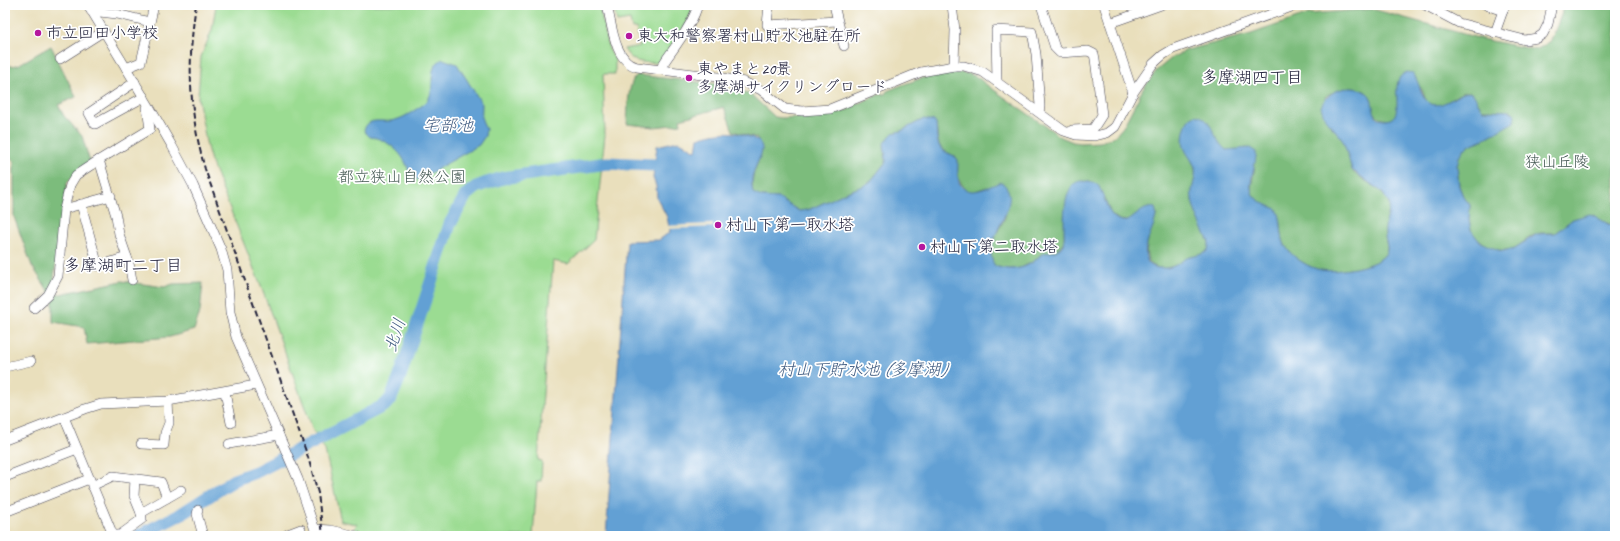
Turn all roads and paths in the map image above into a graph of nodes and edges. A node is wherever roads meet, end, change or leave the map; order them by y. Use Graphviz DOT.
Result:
graph roads {
  1 [pos="154,5"];
  2 [pos="607,5"];
  3 [pos="698,5"];
  4 [pos="769,5"];
  5 [pos="834,5"];
  6 [pos="952,5"];
  7 [pos="1041,5"];
  8 [pos="1104,5"];
  9 [pos="1161,5"];
  10 [pos="1298,5"];
  11 [pos="1425,5"];
  12 [pos="1486,5"];
  13 [pos="1552,5"];
  14 [pos="1286,7"];
  15 [pos="89,8"];
  16 [pos="1504,8"];
  17 [pos="118,10"];
  18 [pos="837,21"];
  19 [pos="150,22"];
  20 [pos="1110,23"];
  21 [pos="104,31"];
  22 [pos="1495,33"];
  23 [pos="844,46"];
  24 [pos="60,59"];
  25 [pos="954,66"];
  26 [pos="126,68"];
  27 [pos="660,70"];
  28 [pos="135,82"];
  29 [pos="997,82"];
  30 [pos="1133,94"];
  31 [pos="144,97"];
  32 [pos="149,106"];
  33 [pos="1039,112"];
  34 [pos="1064,131"];
  35 [pos="99,160"];
  36 [pos="111,196"];
  37 [pos="82,204"];
  38 [pos="64,209"];
  39 [pos="127,257"];
  40 [pos="132,280"];
  41 [pos="34,308"];
  42 [pos="31,361"];
  43 [pos="5,367"];
  44 [pos="256,385"];
  45 [pos="226,392"];
  46 [pos="168,401"];
  47 [pos="64,417"];
  48 [pos="231,423"];
  49 [pos="279,435"];
  50 [pos="5,440"];
  51 [pos="141,444"];
  52 [pos="229,444"];
  53 [pos="77,449"];
  54 [pos="5,476"];
  55 [pos="135,479"];
  56 [pos="91,482"];
  57 [pos="181,490"];
  58 [pos="167,498"];
  59 [pos="198,510"];
  60 [pos="5,512"];
  61 [pos="141,513"];
  62 [pos="316,532"];
  63 [pos="204,536"];
  64 [pos="357,536"];
  1 -- 19 [label="street"];
  2 -- 27 [label="street"];
  3 -- 27 [label="street"];
  4 -- 18 [label="street"];
  5 -- 18 [label="street"];
  6 -- 25 [label="street"];
  7 -- 34 [label="street"];
  8 -- 20 [label="street"];
  9 -- 20 [label="street"];
  10 -- 14 [label="street"];
  11 -- 22 [label="street"];
  12 -- 16 [label="street"];
  13 -- 22 [label="street"];
  14 -- 30 [label="street"];
  15 -- 17 [label="street"];
  15 -- 21 [label="street"];
  16 -- 22 [label="street"];
  17 -- 19 [label="street"];
  18 -- 23 [label="street"];
  19 -- 26 [label="street"];
  20 -- 30 [label="street"];
  21 -- 24 [label="street"];
  21 -- 26 [label="street"];
  25 -- 27 [label="street"];
  25 -- 29 [label="street"];
  26 -- 28 [label="street"];
  28 -- 31 [label="street"];
  28 -- 31 [label="street"];
  29 -- 33 [label="street"];
  29 -- 33 [label="street"];
  30 -- 34 [label="street"];
  31 -- 32 [label="street"];
  32 -- 35 [label="street"];
  32 -- 44 [label="street"];
  33 -- 34 [label="street"];
  35 -- 36 [label="street"];
  35 -- 38 [label="street"];
  36 -- 37 [label="street"];
  36 -- 39 [label="street"];
  37 -- 38 [label="street"];
  37 -- 39 [label="street"];
  38 -- 41 [label="street"];
  39 -- 40 [label="street"];
  42 -- 43 [label="street"];
  44 -- 45 [label="street"];
  44 -- 49 [label="street"];
  45 -- 46 [label="street"];
  45 -- 48 [label="street"];
  46 -- 47 [label="street"];
  46 -- 51 [label="street"];
  47 -- 50 [label="street"];
  47 -- 53 [label="street"];
  49 -- 52 [label="street"];
  49 -- 62 [label="street"];
  53 -- 54 [label="street"];
  53 -- 56 [label="street"];
  55 -- 56 [label="street"];
  55 -- 58 [label="street"];
  55 -- 61 [label="street"];
  56 -- 60 [label="street"];
  56 -- 61 [label="street"];
  57 -- 58 [label="street"];
  58 -- 61 [label="street"];
  59 -- 63 [label="street"];
  62 -- 64 [label="street"];
}
